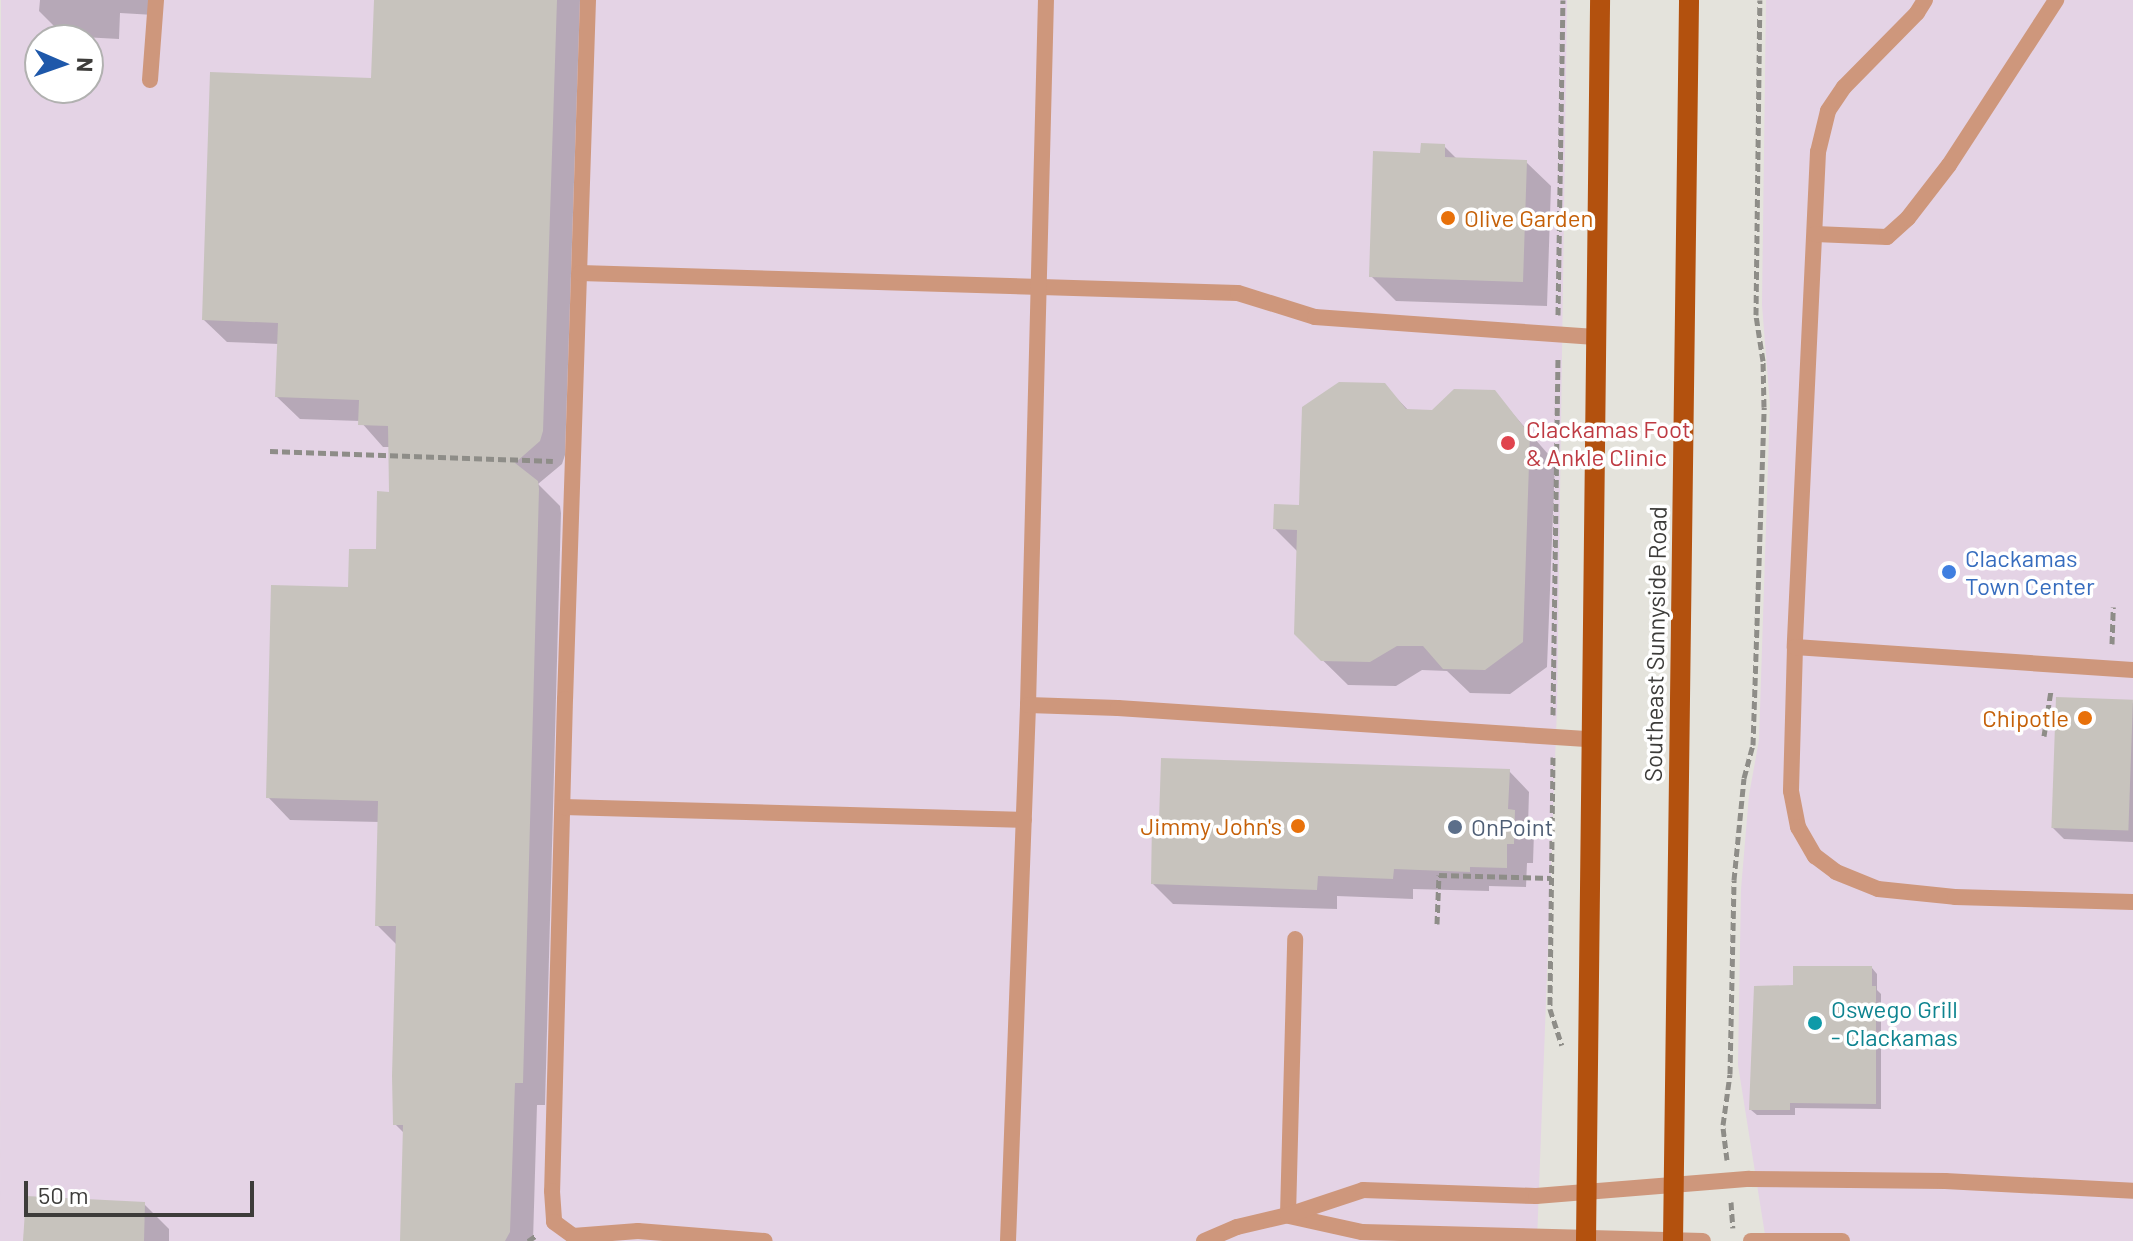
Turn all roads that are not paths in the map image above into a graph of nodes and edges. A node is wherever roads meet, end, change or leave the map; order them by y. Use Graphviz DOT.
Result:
graph roads {
  1 [pos="156,0"];
  2 [pos="588,0"];
  3 [pos="1046,0"];
  4 [pos="1600,0"];
  5 [pos="1689,0"];
  6 [pos="1925,0"];
  7 [pos="2056,0"];
  8 [pos="150,80"];
  9 [pos="1815,234"];
  10 [pos="580,273"];
  11 [pos="1038,287"];
  12 [pos="1595,337"];
  13 [pos="1795,647"];
  14 [pos="2133,670"];
  15 [pos="1028,705"];
  16 [pos="1590,739"];
  17 [pos="563,807"];
  18 [pos="1024,820"];
  19 [pos="2133,902"];
  20 [pos="1295,939"];
  21 [pos="1673,1185"];
  22 [pos="2133,1191"];
  23 [pos="1586,1192"];
  24 [pos="1288,1215"];
  25 [pos="1586,1240"];
  26 [pos="765,1241"];
  27 [pos="1008,1241"];
  28 [pos="1204,1241"];
  29 [pos="1673,1241"];
  30 [pos="1703,1241"];
  31 [pos="1751,1241"];
  32 [pos="1842,1241"];
  1 -- 8 [label="lane"];
  2 -- 10 [label="lane"];
  3 -- 11 [label="lane"];
  4 -- 12 [label="main road"];
  5 -- 21 [label="main road, Southeast Sunnyside Road"];
  6 -- 9 [label="lane"];
  7 -- 9 [label="lane"];
  9 -- 13 [label="lane"];
  10 -- 11 [label="lane"];
  10 -- 17 [label="lane"];
  11 -- 12 [label="lane"];
  11 -- 15 [label="lane"];
  12 -- 16 [label="main road"];
  13 -- 14 [label="lane"];
  13 -- 19 [label="lane"];
  15 -- 16 [label="lane"];
  15 -- 18 [label="lane"];
  16 -- 23 [label="main road"];
  17 -- 18 [label="lane"];
  17 -- 26 [label="lane"];
  18 -- 27 [label="lane"];
  20 -- 24 [label="lane"];
  21 -- 22 [label="lane"];
  21 -- 23 [label="lane"];
  21 -- 29 [label="main road, Southeast Sunnyside Road"];
  23 -- 24 [label="lane"];
  23 -- 25 [label="main road"];
  24 -- 25 [label="lane"];
  24 -- 28 [label="lane"];
  25 -- 29 [label="lane"];
  29 -- 30 [label="lane"];
  31 -- 32 [label="lane"];
}
